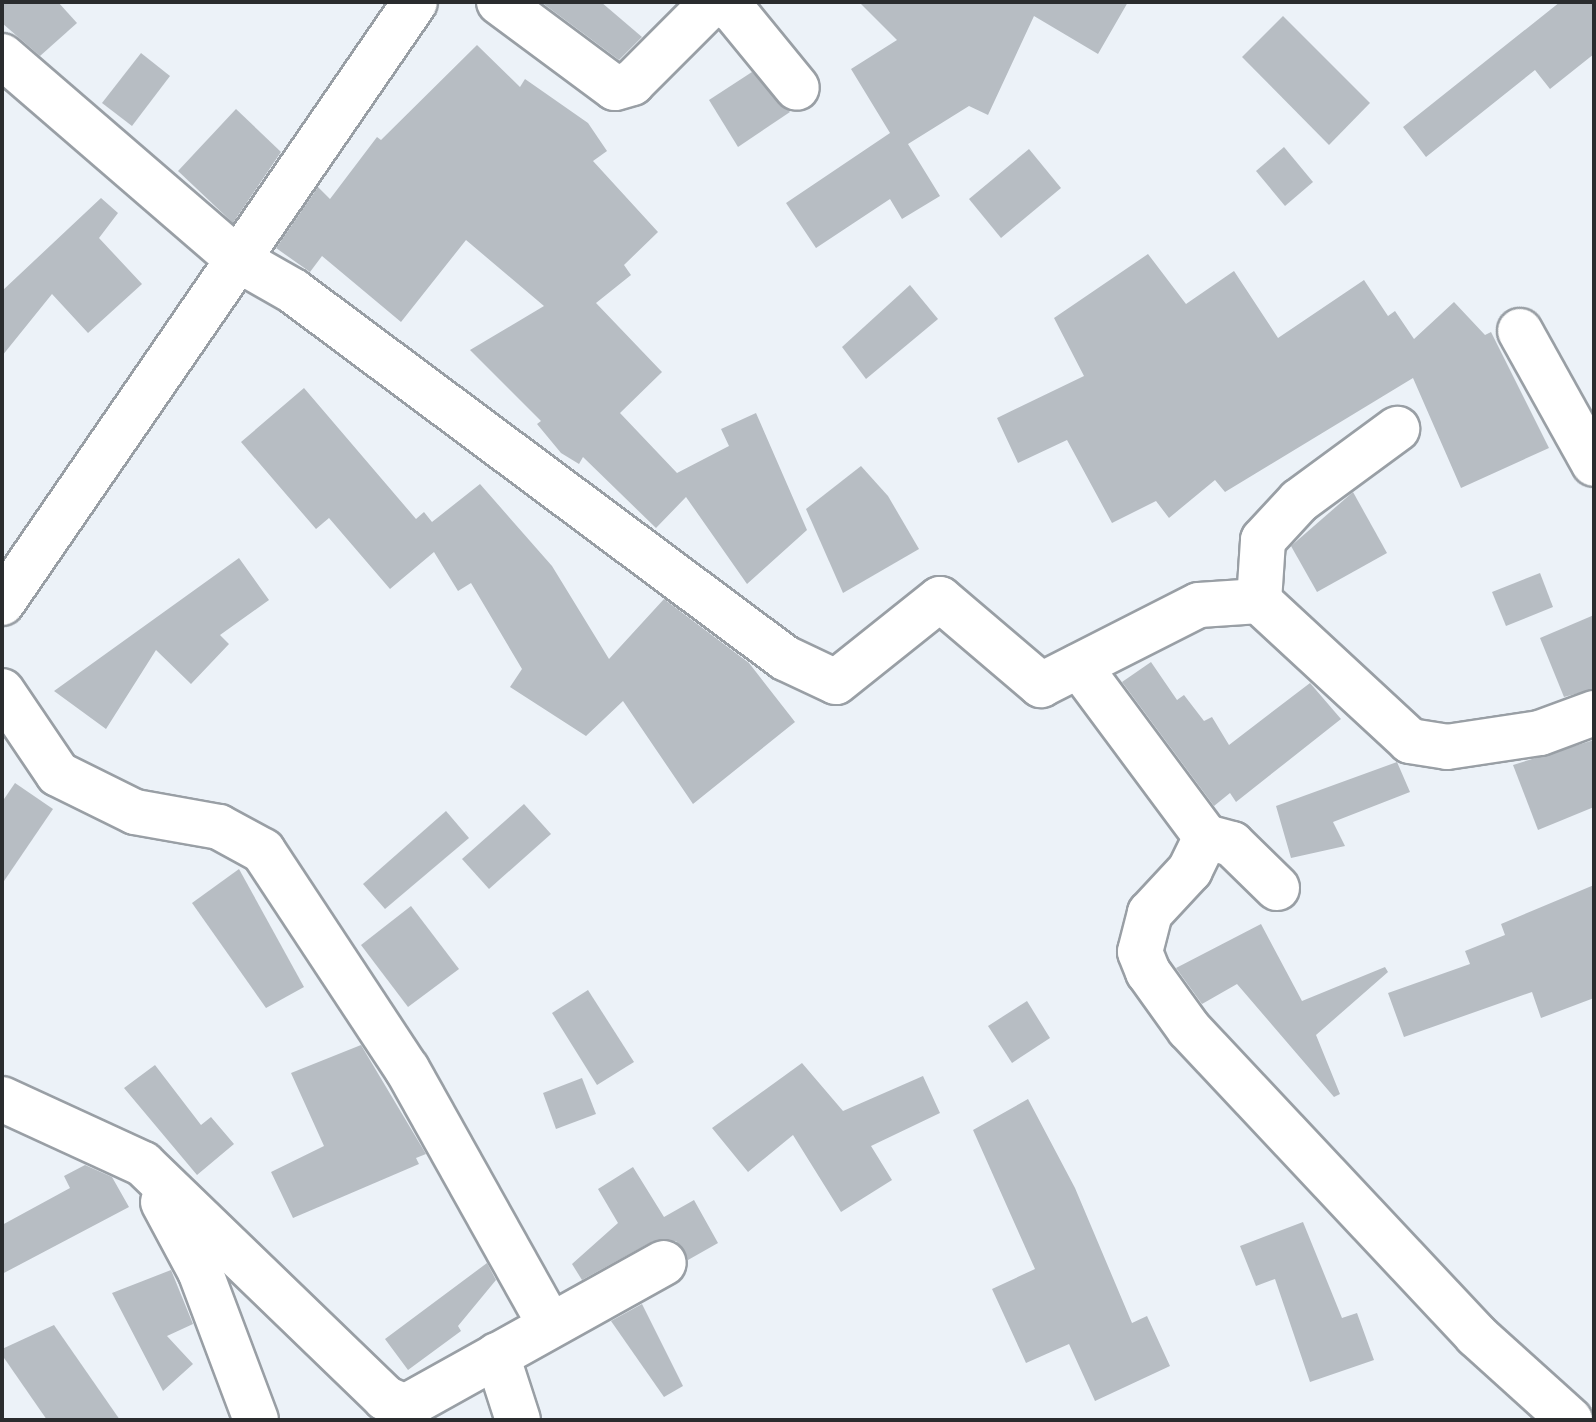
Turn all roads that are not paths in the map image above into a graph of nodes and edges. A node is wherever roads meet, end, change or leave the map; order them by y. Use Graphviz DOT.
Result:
graph roads {
  1 [pos="415,2"];
  2 [pos="499,2"];
  3 [pos="2,56"];
  4 [pos="797,88"];
  5 [pos="237,259"];
  6 [pos="1520,331"];
  7 [pos="1397,429"];
  8 [pos="1594,464"];
  9 [pos="1259,601"];
  10 [pos="2,603"];
  11 [pos="1079,666"];
  12 [pos="2,691"];
  13 [pos="1594,713"];
  14 [pos="1206,837"];
  15 [pos="1277,888"];
  16 [pos="2,1099"];
  17 [pos="143,1164"];
  18 [pos="664,1263"];
  19 [pos="550,1325"];
  20 [pos="497,1355"];
  21 [pos="256,1420"];
  22 [pos="518,1420"];
  23 [pos="1570,1420"];
  1 -- 5 [label="street"];
  2 -- 4 [label="street"];
  3 -- 5 [label="street"];
  5 -- 10 [label="street"];
  5 -- 11 [label="street"];
  6 -- 8 [label="street"];
  7 -- 9 [label="street"];
  9 -- 11 [label="street"];
  9 -- 13 [label="street"];
  11 -- 14 [label="street"];
  12 -- 19 [label="street"];
  14 -- 15 [label="street"];
  14 -- 23 [label="street"];
  16 -- 17 [label="street"];
  17 -- 20 [label="street"];
  17 -- 21 [label="street"];
  18 -- 19 [label="street"];
  19 -- 20 [label="street"];
  20 -- 22 [label="street"];
}
